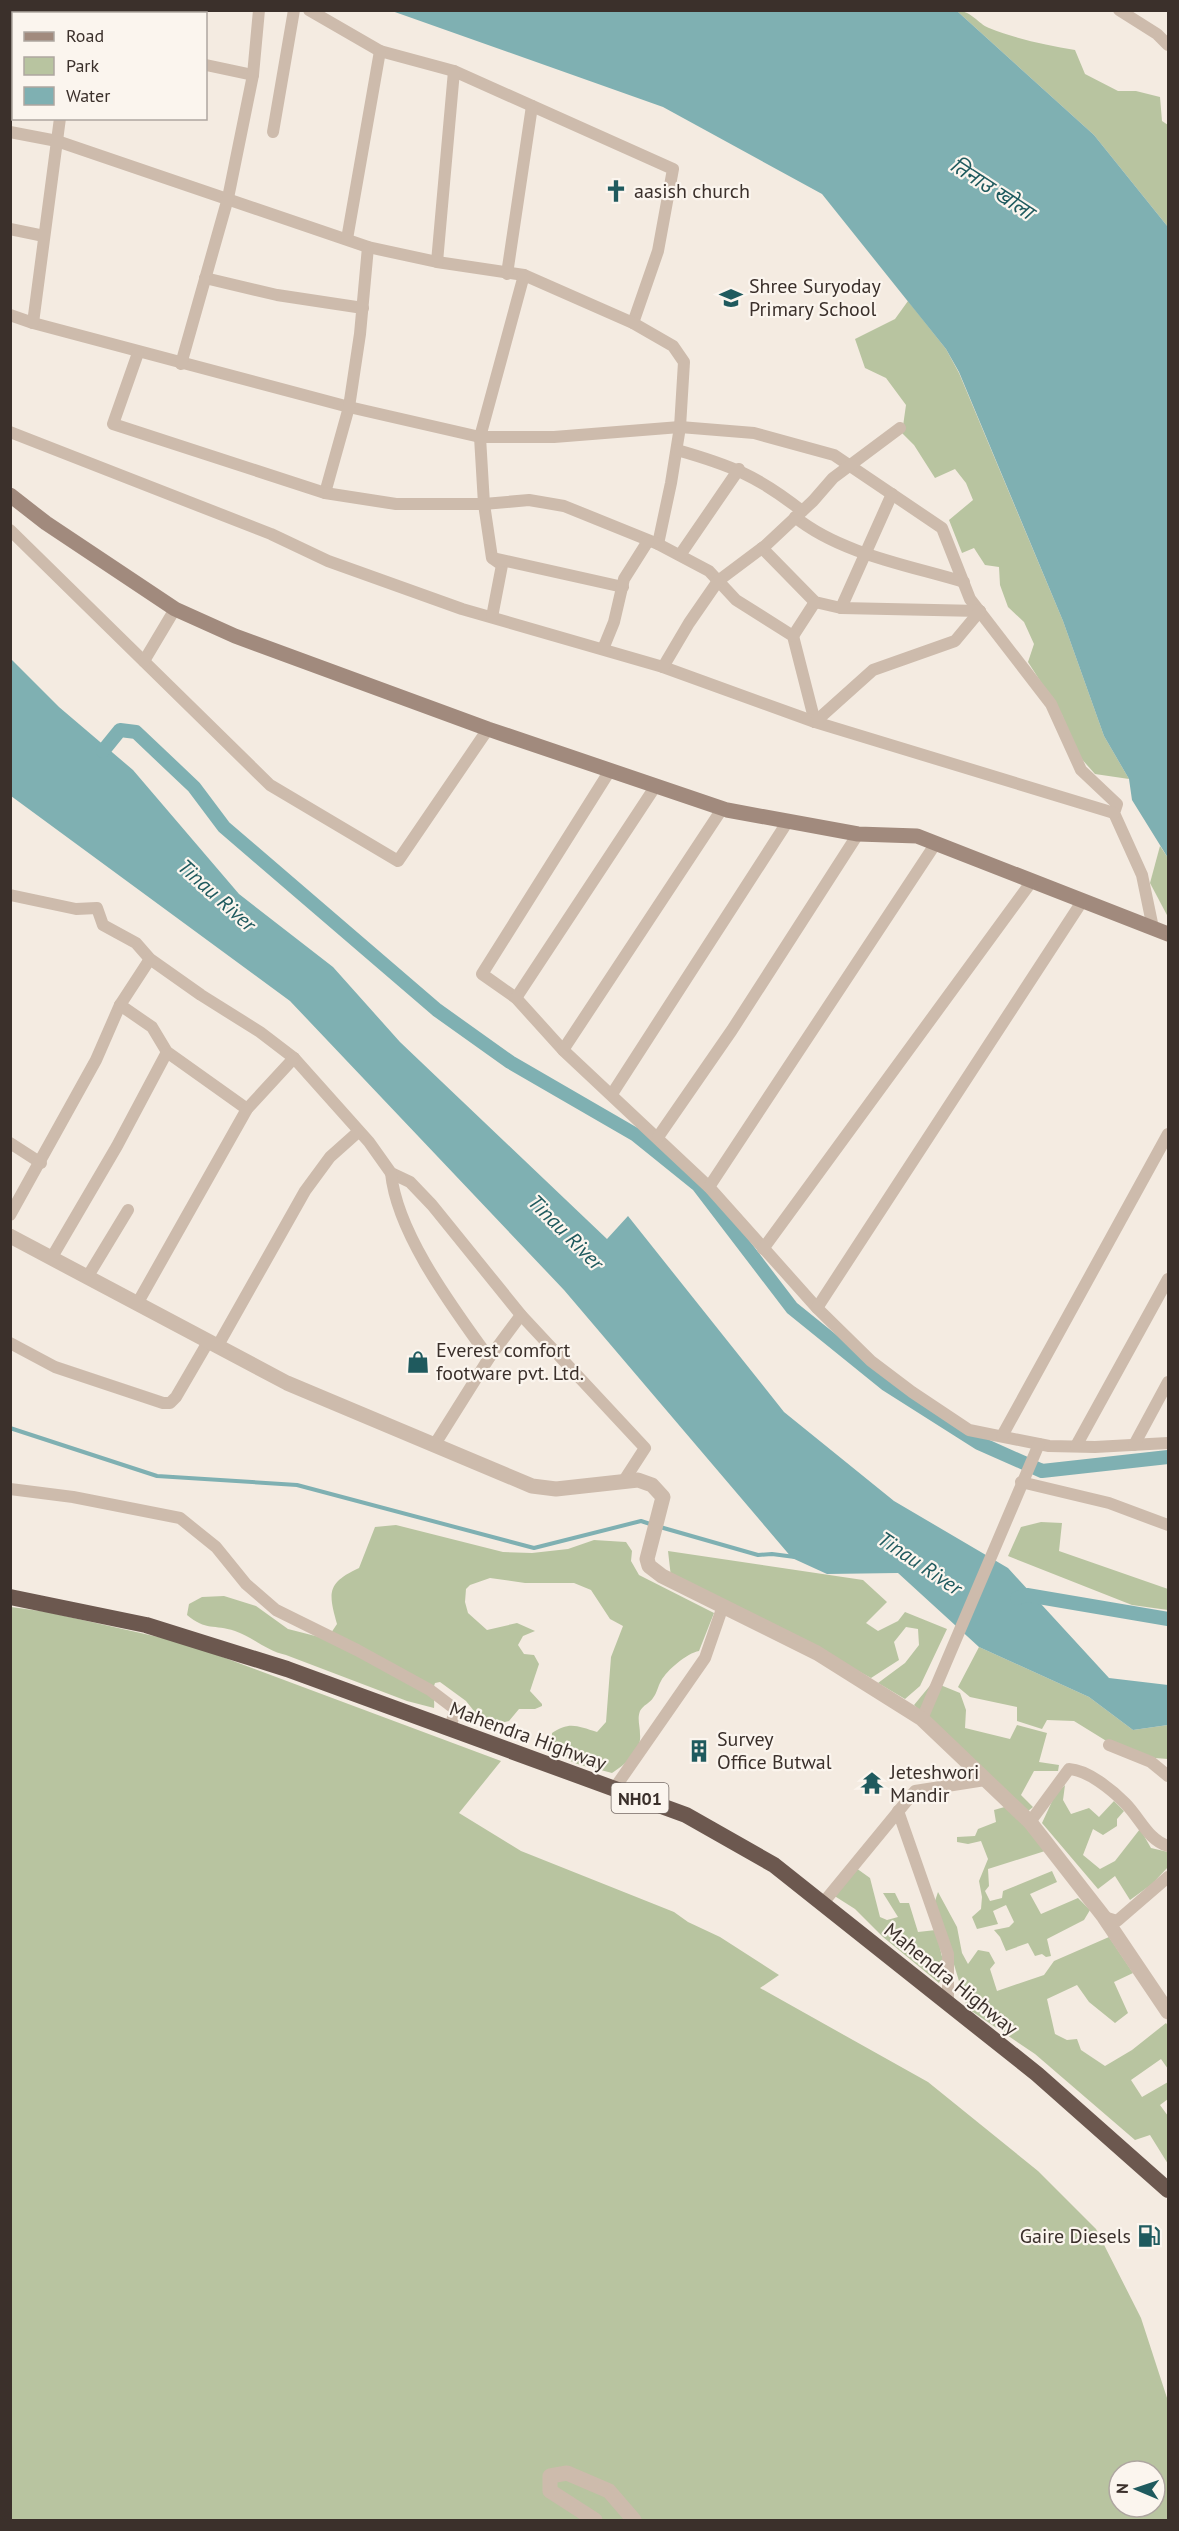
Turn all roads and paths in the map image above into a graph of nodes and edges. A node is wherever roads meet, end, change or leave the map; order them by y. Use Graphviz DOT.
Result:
graph roads {
  1 [pos="259,10"];
  2 [pos="294,10"];
  3 [pos="309,10"];
  4 [pos="1119,10"];
  5 [pos="1168,45"];
  6 [pos="380,51"];
  7 [pos="207,65"];
  8 [pos="454,71"];
  9 [pos="253,75"];
  10 [pos="532,105"];
  11 [pos="60,120"];
  12 [pos="10,132"];
  13 [pos="273,132"];
  14 [pos="57,141"];
  15 [pos="228,198"];
  16 [pos="10,229"];
  17 [pos="44,236"];
  18 [pos="346,239"];
  19 [pos="368,247"];
  20 [pos="438,262"];
  21 [pos="507,274"];
  22 [pos="524,275"];
  23 [pos="206,278"];
  24 [pos="363,308"];
  25 [pos="10,315"];
  26 [pos="33,323"];
  27 [pos="633,323"];
  28 [pos="138,353"];
  29 [pos="181,364"];
  30 [pos="350,407"];
  31 [pos="680,427"];
  32 [pos="900,428"];
  33 [pos="10,432"];
  34 [pos="480,437"];
  35 [pos="676,450"];
  36 [pos="849,465"];
  37 [pos="739,469"];
  38 [pos="325,493"];
  39 [pos="892,494"];
  40 [pos="10,495"];
  41 [pos="484,504"];
  42 [pos="799,514"];
  43 [pos="10,530"];
  44 [pos="653,543"];
  45 [pos="762,548"];
  46 [pos="865,553"];
  47 [pos="680,555"];
  48 [pos="492,558"];
  49 [pos="718,581"];
  50 [pos="964,582"];
  51 [pos="622,587"];
  52 [pos="815,602"];
  53 [pos="841,608"];
  54 [pos="175,609"];
  55 [pos="980,612"];
  56 [pos="492,617"];
  57 [pos="794,636"];
  58 [pos="603,649"];
  59 [pos="144,662"];
  60 [pos="663,667"];
  61 [pos="815,723"];
  62 [pos="488,729"];
  63 [pos="609,771"];
  64 [pos="655,787"];
  65 [pos="722,808"];
  66 [pos="1114,813"];
  67 [pos="788,821"];
  68 [pos="858,834"];
  69 [pos="936,843"];
  70 [pos="1032,881"];
  71 [pos="10,895"];
  72 [pos="1083,900"];
  73 [pos="1153,928"];
  74 [pos="1168,934"];
  75 [pos="150,959"];
  76 [pos="516,998"];
  77 [pos="120,1005"];
  78 [pos="563,1050"];
  79 [pos="167,1052"];
  80 [pos="294,1058"];
  81 [pos="612,1094"];
  82 [pos="247,1109"];
  83 [pos="358,1132"];
  84 [pos="1168,1134"];
  85 [pos="658,1137"];
  86 [pos="10,1143"];
  87 [pos="40,1162"];
  88 [pos="391,1173"];
  89 [pos="709,1187"];
  90 [pos="128,1210"];
  91 [pos="10,1215"];
  92 [pos="10,1236"];
  93 [pos="763,1249"];
  94 [pos="52,1257"];
  95 [pos="88,1276"];
  96 [pos="1168,1279"];
  97 [pos="137,1304"];
  98 [pos="817,1308"];
  99 [pos="521,1315"];
  100 [pos="10,1343"];
  101 [pos="212,1344"];
  102 [pos="489,1358"];
  103 [pos="1168,1382"];
  104 [pos="1002,1436"];
  105 [pos="1168,1443"];
  106 [pos="435,1444"];
  107 [pos="1039,1444"];
  108 [pos="1134,1445"];
  109 [pos="1076,1446"];
  110 [pos="622,1482"];
  111 [pos="1021,1482"];
  112 [pos="10,1489"];
  113 [pos="1168,1525"];
  114 [pos="10,1597"];
  115 [pos="723,1606"];
  116 [pos="922,1719"];
  117 [pos="450,1730"];
  118 [pos="1109,1745"];
  119 [pos="1168,1776"];
  120 [pos="985,1780"];
  121 [pos="614,1789"];
  122 [pos="898,1811"];
  123 [pos="1029,1822"];
  124 [pos="1168,1846"];
  125 [pos="1168,1876"];
  126 [pos="823,1903"];
  127 [pos="1104,1917"];
  128 [pos="948,2003"];
  129 [pos="1167,2007"];
  130 [pos="1168,2190"];
  131 [pos="595,2520"];
  132 [pos="634,2520"];
  1 -- 9 [label="street"];
  2 -- 13 [label="street"];
  3 -- 6 [label="street"];
  4 -- 5 [label="street"];
  6 -- 8 [label="street"];
  6 -- 18 [label="street"];
  7 -- 9 [label="street"];
  8 -- 10 [label="street"];
  8 -- 20 [label="street"];
  9 -- 15 [label="street"];
  10 -- 21 [label="street"];
  10 -- 27 [label="street"];
  11 -- 14 [label="street"];
  12 -- 14 [label="street"];
  14 -- 15 [label="street"];
  14 -- 17 [label="street"];
  15 -- 18 [label="street"];
  15 -- 23 [label="street"];
  16 -- 17 [label="street"];
  17 -- 26 [label="street"];
  18 -- 19 [label="street"];
  19 -- 20 [label="street"];
  19 -- 24 [label="street"];
  20 -- 21 [label="street"];
  21 -- 22 [label="street"];
  22 -- 27 [label="street"];
  22 -- 34 [label="street"];
  23 -- 24 [label="street"];
  23 -- 29 [label="street"];
  24 -- 30 [label="street"];
  25 -- 26 [label="street"];
  26 -- 28 [label="street"];
  27 -- 31 [label="street"];
  28 -- 29 [label="street"];
  28 -- 38 [label="street"];
  29 -- 30 [label="street"];
  30 -- 34 [label="street"];
  30 -- 38 [label="street"];
  31 -- 34 [label="street"];
  31 -- 35 [label="street"];
  31 -- 36 [label="street"];
  32 -- 36 [label="street"];
  33 -- 56 [label="street"];
  34 -- 41 [label="street"];
  35 -- 37 [label="street"];
  35 -- 44 [label="street"];
  36 -- 39 [label="street"];
  36 -- 42 [label="street"];
  37 -- 42 [label="street"];
  37 -- 47 [label="street"];
  38 -- 41 [label="street"];
  39 -- 46 [label="street"];
  39 -- 50 [label="street"];
  40 -- 54 [label="main road"];
  41 -- 44 [label="street"];
  41 -- 48 [label="street"];
  42 -- 45 [label="street"];
  42 -- 46 [label="street"];
  43 -- 59 [label="street"];
  44 -- 47 [label="street"];
  44 -- 51 [label="street"];
  45 -- 49 [label="street"];
  45 -- 52 [label="street"];
  46 -- 50 [label="street"];
  46 -- 53 [label="street"];
  47 -- 49 [label="street"];
  48 -- 51 [label="street"];
  48 -- 56 [label="street"];
  49 -- 57 [label="street"];
  49 -- 60 [label="street"];
  50 -- 55 [label="street"];
  51 -- 58 [label="street"];
  52 -- 53 [label="street"];
  52 -- 57 [label="street"];
  53 -- 55 [label="street"];
  54 -- 59 [label="street"];
  54 -- 62 [label="main road"];
  55 -- 61 [label="street"];
  55 -- 66 [label="street"];
  56 -- 58 [label="street"];
  57 -- 61 [label="street"];
  58 -- 60 [label="street"];
  59 -- 62 [label="street"];
  60 -- 61 [label="street"];
  61 -- 66 [label="street"];
  62 -- 63 [label="main road"];
  63 -- 64 [label="main road"];
  63 -- 76 [label="street"];
  64 -- 65 [label="main road"];
  64 -- 76 [label="street"];
  65 -- 67 [label="main road"];
  65 -- 78 [label="street"];
  66 -- 73 [label="street"];
  67 -- 68 [label="main road"];
  67 -- 81 [label="street"];
  68 -- 69 [label="main road"];
  68 -- 85 [label="street"];
  69 -- 70 [label="main road"];
  69 -- 89 [label="street"];
  70 -- 72 [label="main road"];
  70 -- 93 [label="street"];
  71 -- 75 [label="street"];
  72 -- 73 [label="main road"];
  72 -- 98 [label="street"];
  73 -- 74 [label="main road"];
  75 -- 77 [label="street"];
  75 -- 80 [label="street"];
  76 -- 78 [label="street"];
  77 -- 79 [label="street"];
  77 -- 87 [label="street"];
  78 -- 81 [label="street"];
  79 -- 82 [label="street"];
  79 -- 94 [label="street"];
  80 -- 82 [label="street"];
  80 -- 83 [label="street"];
  81 -- 85 [label="street"];
  82 -- 97 [label="street"];
  83 -- 88 [label="street"];
  83 -- 101 [label="street"];
  84 -- 104 [label="street"];
  85 -- 89 [label="street"];
  86 -- 87 [label="street"];
  87 -- 91 [label="street"];
  88 -- 99 [label="street"];
  88 -- 102 [label="street"];
  89 -- 93 [label="street"];
  90 -- 95 [label="street"];
  92 -- 94 [label="street"];
  93 -- 98 [label="street"];
  94 -- 95 [label="street"];
  95 -- 97 [label="street"];
  96 -- 109 [label="street"];
  97 -- 101 [label="street"];
  98 -- 104 [label="street"];
  99 -- 102 [label="street"];
  99 -- 110 [label="street"];
  100 -- 101 [label="street"];
  101 -- 106 [label="street"];
  102 -- 106 [label="street"];
  103 -- 108 [label="street"];
  104 -- 107 [label="street"];
  105 -- 108 [label="street"];
  106 -- 110 [label="street"];
  107 -- 109 [label="street"];
  107 -- 111 [label="street"];
  108 -- 109 [label="street"];
  110 -- 115 [label="street"];
  111 -- 113 [label="street"];
  111 -- 116 [label="street"];
  112 -- 117 [label="street"];
  114 -- 117 [label="highway, Mahendra Highway / NH01"];
  115 -- 116 [label="street"];
  115 -- 121 [label="street"];
  116 -- 120 [label="street"];
  117 -- 121 [label="highway, Mahendra Highway / NH01"];
  118 -- 119 [label="street"];
  120 -- 122 [label="street"];
  120 -- 123 [label="street"];
  121 -- 126 [label="highway, Mahendra Highway / NH01"];
  122 -- 126 [label="street"];
  122 -- 128 [label="street"];
  123 -- 124 [label="street"];
  123 -- 127 [label="street"];
  125 -- 127 [label="street"];
  126 -- 128 [label="highway, Mahendra Highway / NH01"];
  127 -- 129 [label="street"];
  128 -- 130 [label="highway, Mahendra Highway / NH01"];
  131 -- 132 [label="street"];
}
